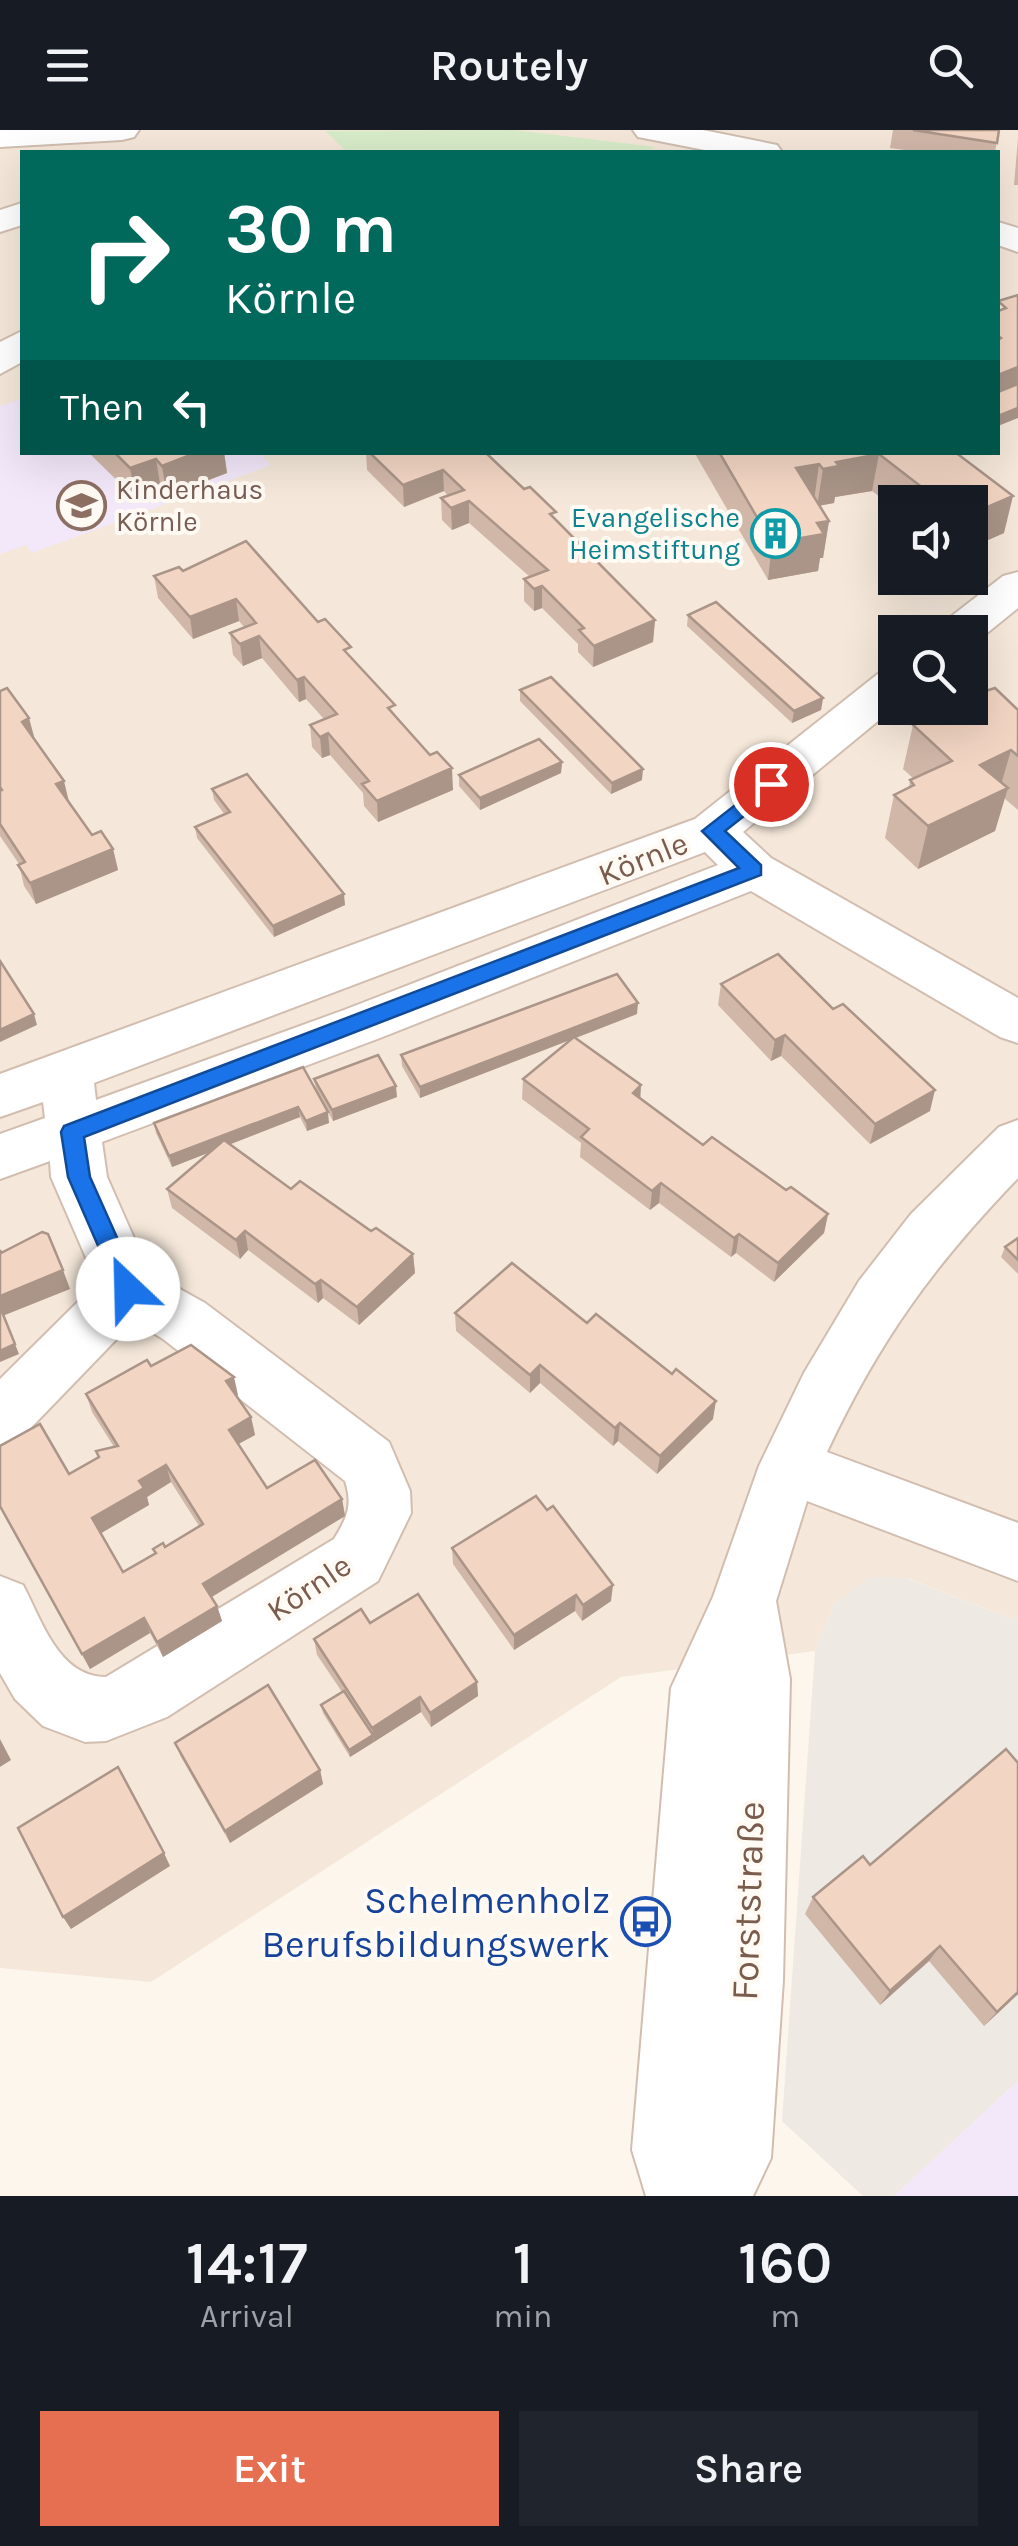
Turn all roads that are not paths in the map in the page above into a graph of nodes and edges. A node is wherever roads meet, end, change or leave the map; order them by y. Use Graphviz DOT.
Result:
graph roads {
  1 [pos="122,130"];
  2 [pos="650,130"];
  3 [pos="0,137"];
  4 [pos="63,139"];
  5 [pos="755,150"];
  6 [pos="20,344"];
  7 [pos="0,362"];
  8 [pos="1018,586"];
  9 [pos="981,615"];
  10 [pos="878,698"];
  11 [pos="712,831"];
  12 [pos="754,870"];
  13 [pos="1018,1023"];
  14 [pos="66,1074"];
  15 [pos="0,1096"];
  16 [pos="72,1132"];
  17 [pos="1018,1142"];
  18 [pos="0,1158"];
  19 [pos="128,1289"];
  20 [pos="0,1419"];
  21 [pos="790,1466"];
  22 [pos="1018,1552"];
  23 [pos="744,1601"];
  24 [pos="0,1606"];
  25 [pos="684,2196"];
  26 [pos="710,2196"];
  1 -- 4 [label="street"];
  2 -- 5 [label="street"];
  3 -- 4 [label="street"];
  6 -- 7 [label="street"];
  8 -- 9 [label="street"];
  10 -- 11 [label="street, Körnle"];
  11 -- 12 [label="street, Körnle"];
  11 -- 14 [label="street, Körnle"];
  12 -- 13 [label="street, Körnle"];
  12 -- 16 [label="street, Körnle"];
  14 -- 15 [label="street, Körnle"];
  14 -- 16 [label="street"];
  16 -- 18 [label="street, Körnle"];
  16 -- 19 [label="street"];
  17 -- 21 [label="street, Forststraße"];
  19 -- 20 [label="street"];
  19 -- 24 [label="street, Körnle"];
  21 -- 22 [label="street"];
  21 -- 23 [label="street, Forststraße"];
  23 -- 25 [label="street, Forststraße"];
  23 -- 26 [label="street, Forststraße"];
}
